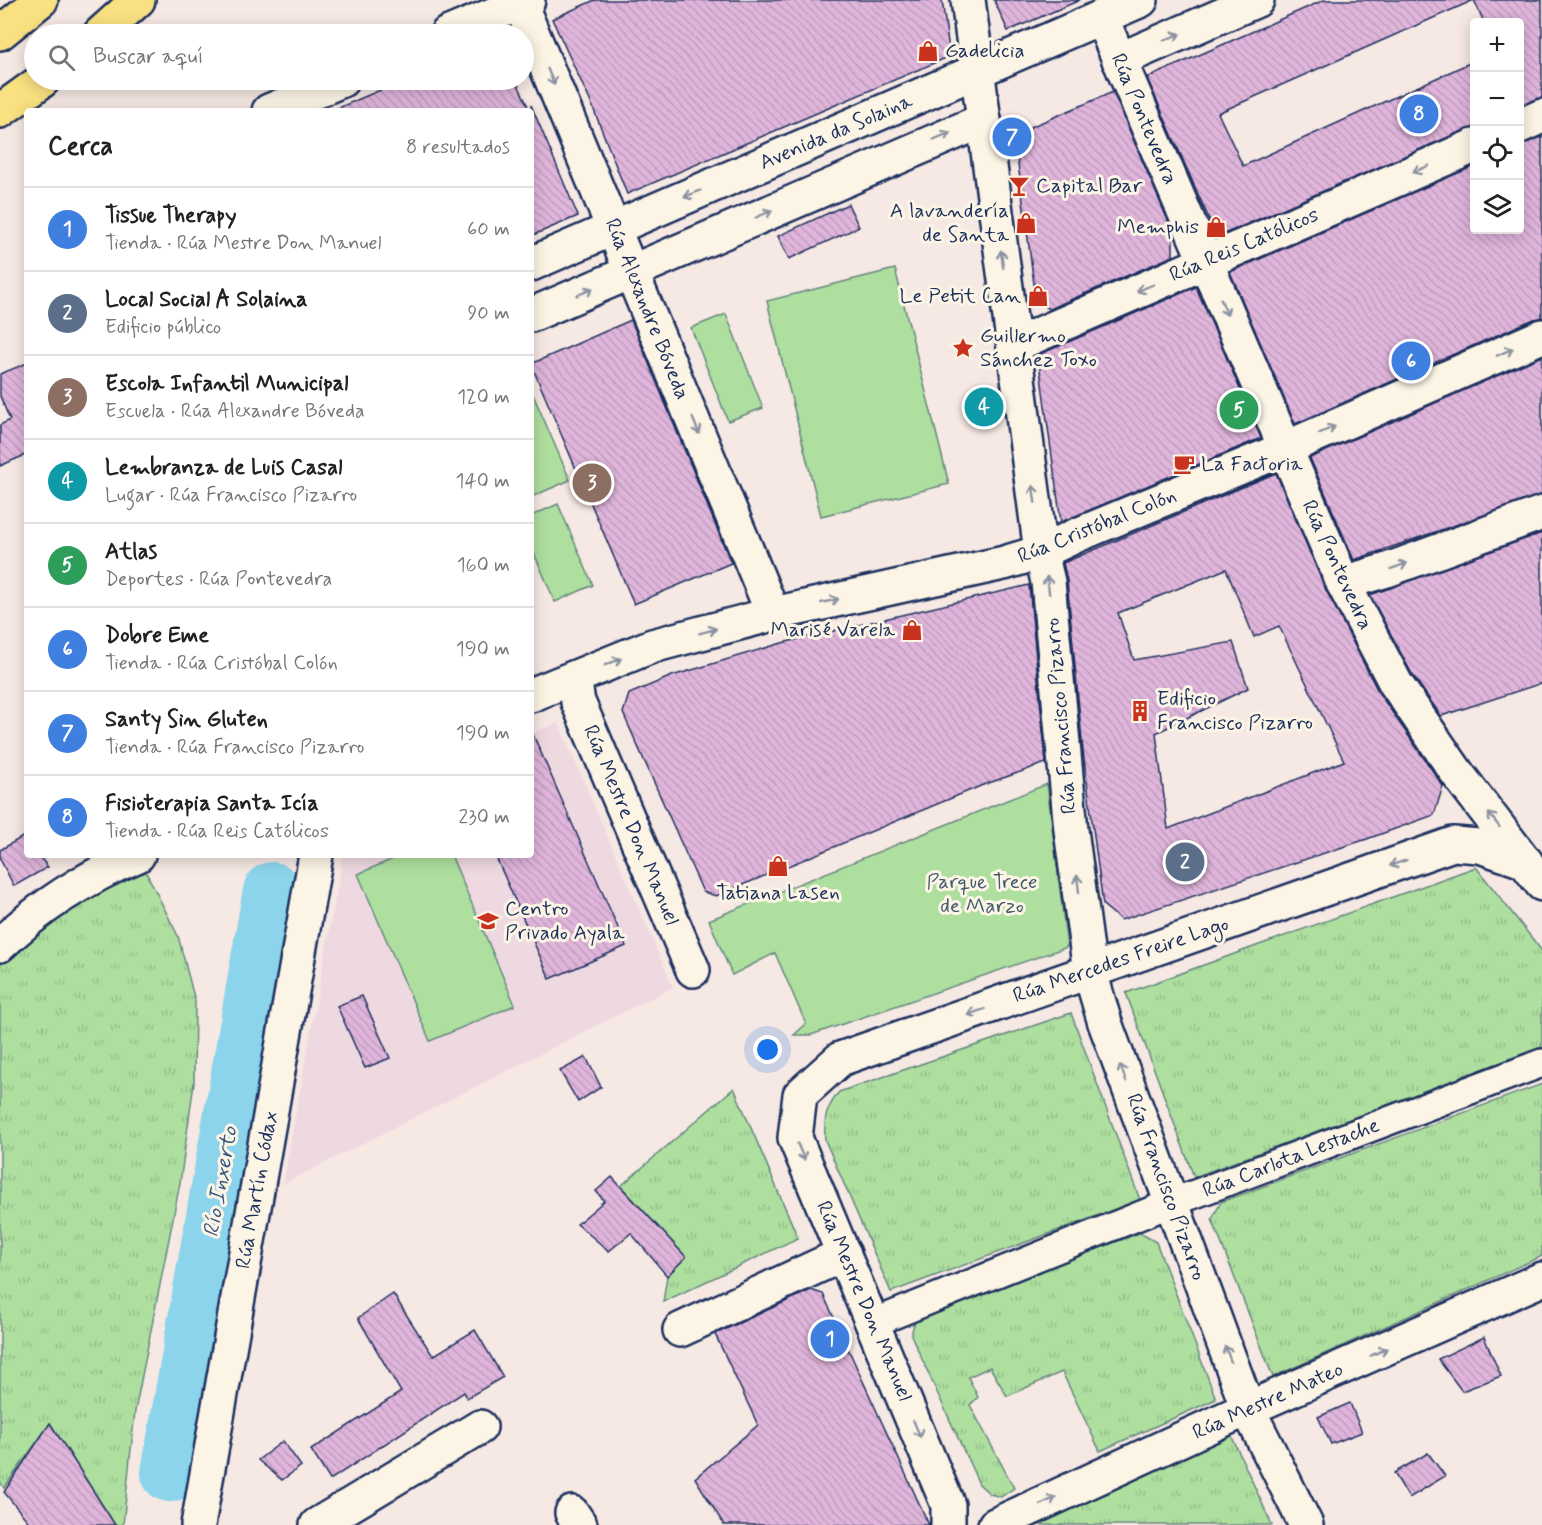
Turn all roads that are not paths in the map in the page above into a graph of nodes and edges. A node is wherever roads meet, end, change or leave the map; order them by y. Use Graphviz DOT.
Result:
graph roads {
  1 [pos="41,0"];
  2 [pos="138,0"];
  3 [pos="968,0"];
  4 [pos="1141,0"];
  5 [pos="1257,0"];
  6 [pos="524,2"];
  7 [pos="1101,18"];
  8 [pos="111,24"];
  9 [pos="471,24"];
  10 [pos="533,24"];
  11 [pos="534,27"];
  12 [pos="0,33"];
  13 [pos="1119,60"];
  14 [pos="977,71"];
  15 [pos="29,90"];
  16 [pos="318,90"];
  17 [pos="276,108"];
  18 [pos="0,111"];
  19 [pos="1542,116"];
  20 [pos="984,120"];
  21 [pos="1524,124"];
  22 [pos="1470,148"];
  23 [pos="613,228"];
  24 [pos="1205,262"];
  25 [pos="534,263"];
  26 [pos="631,272"];
  27 [pos="534,314"];
  28 [pos="1542,336"];
  29 [pos="1014,345"];
  30 [pos="1284,449"];
  31 [pos="1542,513"];
  32 [pos="1041,552"];
  33 [pos="1342,583"];
  34 [pos="773,614"];
  35 [pos="574,678"];
  36 [pos="534,694"];
  37 [pos="1457,773"];
  38 [pos="1453,844"];
  39 [pos="131,858"];
  40 [pos="315,858"];
  41 [pos="1534,873"];
  42 [pos="0,945"];
  43 [pos="693,970"];
  44 [pos="1090,972"];
  45 [pos="1542,1063"];
  46 [pos="800,1095"];
  47 [pos="1171,1203"];
  48 [pos="844,1254"];
  49 [pos="1542,1279"];
  50 [pos="873,1323"];
  51 [pos="680,1330"];
  52 [pos="1248,1409"];
  53 [pos="480,1426"];
  54 [pos="948,1515"];
  55 [pos="198,1525"];
  56 [pos="317,1525"];
  57 [pos="981,1525"];
  58 [pos="995,1525"];
  59 [pos="1306,1525"];
  1 -- 12 [label="highway"];
  2 -- 8 [label="highway"];
  3 -- 14 [label="street, Rúa Francisco Pizarro"];
  4 -- 7 [label="street, Avenida da Solaina"];
  13 -- 5 [label="street, one-way"];
  6 -- 9 [label="street"];
  6 -- 10 [label="street, Rúa Alexandre Bóveda, one-way"];
  7 -- 13 [label="street, Rúa Pontevedra"];
  7 -- 14 [label="street, Avenida da Solaina"];
  11 -- 23 [label="street, Rúa Alexandre Bóveda, one-way"];
  13 -- 24 [label="street, Rúa Pontevedra"];
  14 -- 20 [label="street, Rúa Francisco Pizarro"];
  14 -- 23 [label="street, Avenida da Solaina, one-way"];
  15 -- 18 [label="highway"];
  16 -- 17 [label="street"];
  19 -- 21 [label="street"];
  26 -- 20 [label="street, one-way"];
  29 -- 20 [label="street, Rúa Francisco Pizarro, one-way"];
  22 -- 24 [label="street, Rúa Reis Católicos, one-way"];
  23 -- 25 [label="street, Avenida da Solaina"];
  23 -- 26 [label="street, Rúa Alexandre Bóveda"];
  24 -- 29 [label="street, Rúa Reis Católicos, one-way"];
  24 -- 30 [label="street, Rúa Pontevedra, one-way"];
  27 -- 26 [label="street, one-way"];
  26 -- 34 [label="street, Rúa Alexandre Bóveda, one-way"];
  30 -- 28 [label="street, Rúa Cristóbal Colón, one-way"];
  32 -- 29 [label="street, Rúa Francisco Pizarro, one-way"];
  30 -- 32 [label="street, Rúa Cristóbal Colón"];
  30 -- 33 [label="street, Rúa Pontevedra"];
  33 -- 31 [label="street, one-way"];
  34 -- 32 [label="street, Rúa Cristóbal Colón, one-way"];
  44 -- 32 [label="street, Rúa Francisco Pizarro, one-way"];
  33 -- 37 [label="street, Rúa Pontevedra"];
  35 -- 34 [label="street, Rúa Cristóbal Colón, one-way"];
  35 -- 36 [label="street, Rúa Cristóbal Colón"];
  35 -- 43 [label="street, Rúa Mestre Don Manuel"];
  37 -- 38 [label="street"];
  41 -- 37 [label="street, Rúa Pontevedra, one-way"];
  38 -- 41 [label="street"];
  38 -- 44 [label="street, Rúa Mercedes Freire Lago, one-way"];
  39 -- 42 [label="street"];
  40 -- 55 [label="street, Rúa Martín Códax"];
  44 -- 46 [label="street, Rúa Mercedes Freire Lago, one-way"];
  47 -- 44 [label="street, Rúa Francisco Pizarro, one-way"];
  45 -- 47 [label="street, Rúa Carlota Lestache"];
  46 -- 48 [label="street, Rúa Mestre Don Manuel, one-way"];
  47 -- 50 [label="street, Rúa Carlota Lestache"];
  52 -- 47 [label="street, Rúa Francisco Pizarro, one-way"];
  48 -- 50 [label="street, Rúa Mestre Don Manuel"];
  48 -- 51 [label="street"];
  52 -- 49 [label="street, Rúa Mestre Mateo, one-way"];
  50 -- 54 [label="street, Rúa Mestre Don Manuel, one-way"];
  58 -- 52 [label="street, Rúa Mestre Mateo, one-way"];
  52 -- 59 [label="street, Rúa Francisco Pizarro"];
  53 -- 56 [label="street"];
  54 -- 57 [label="street, Rúa Mestre Don Manuel"];
}
